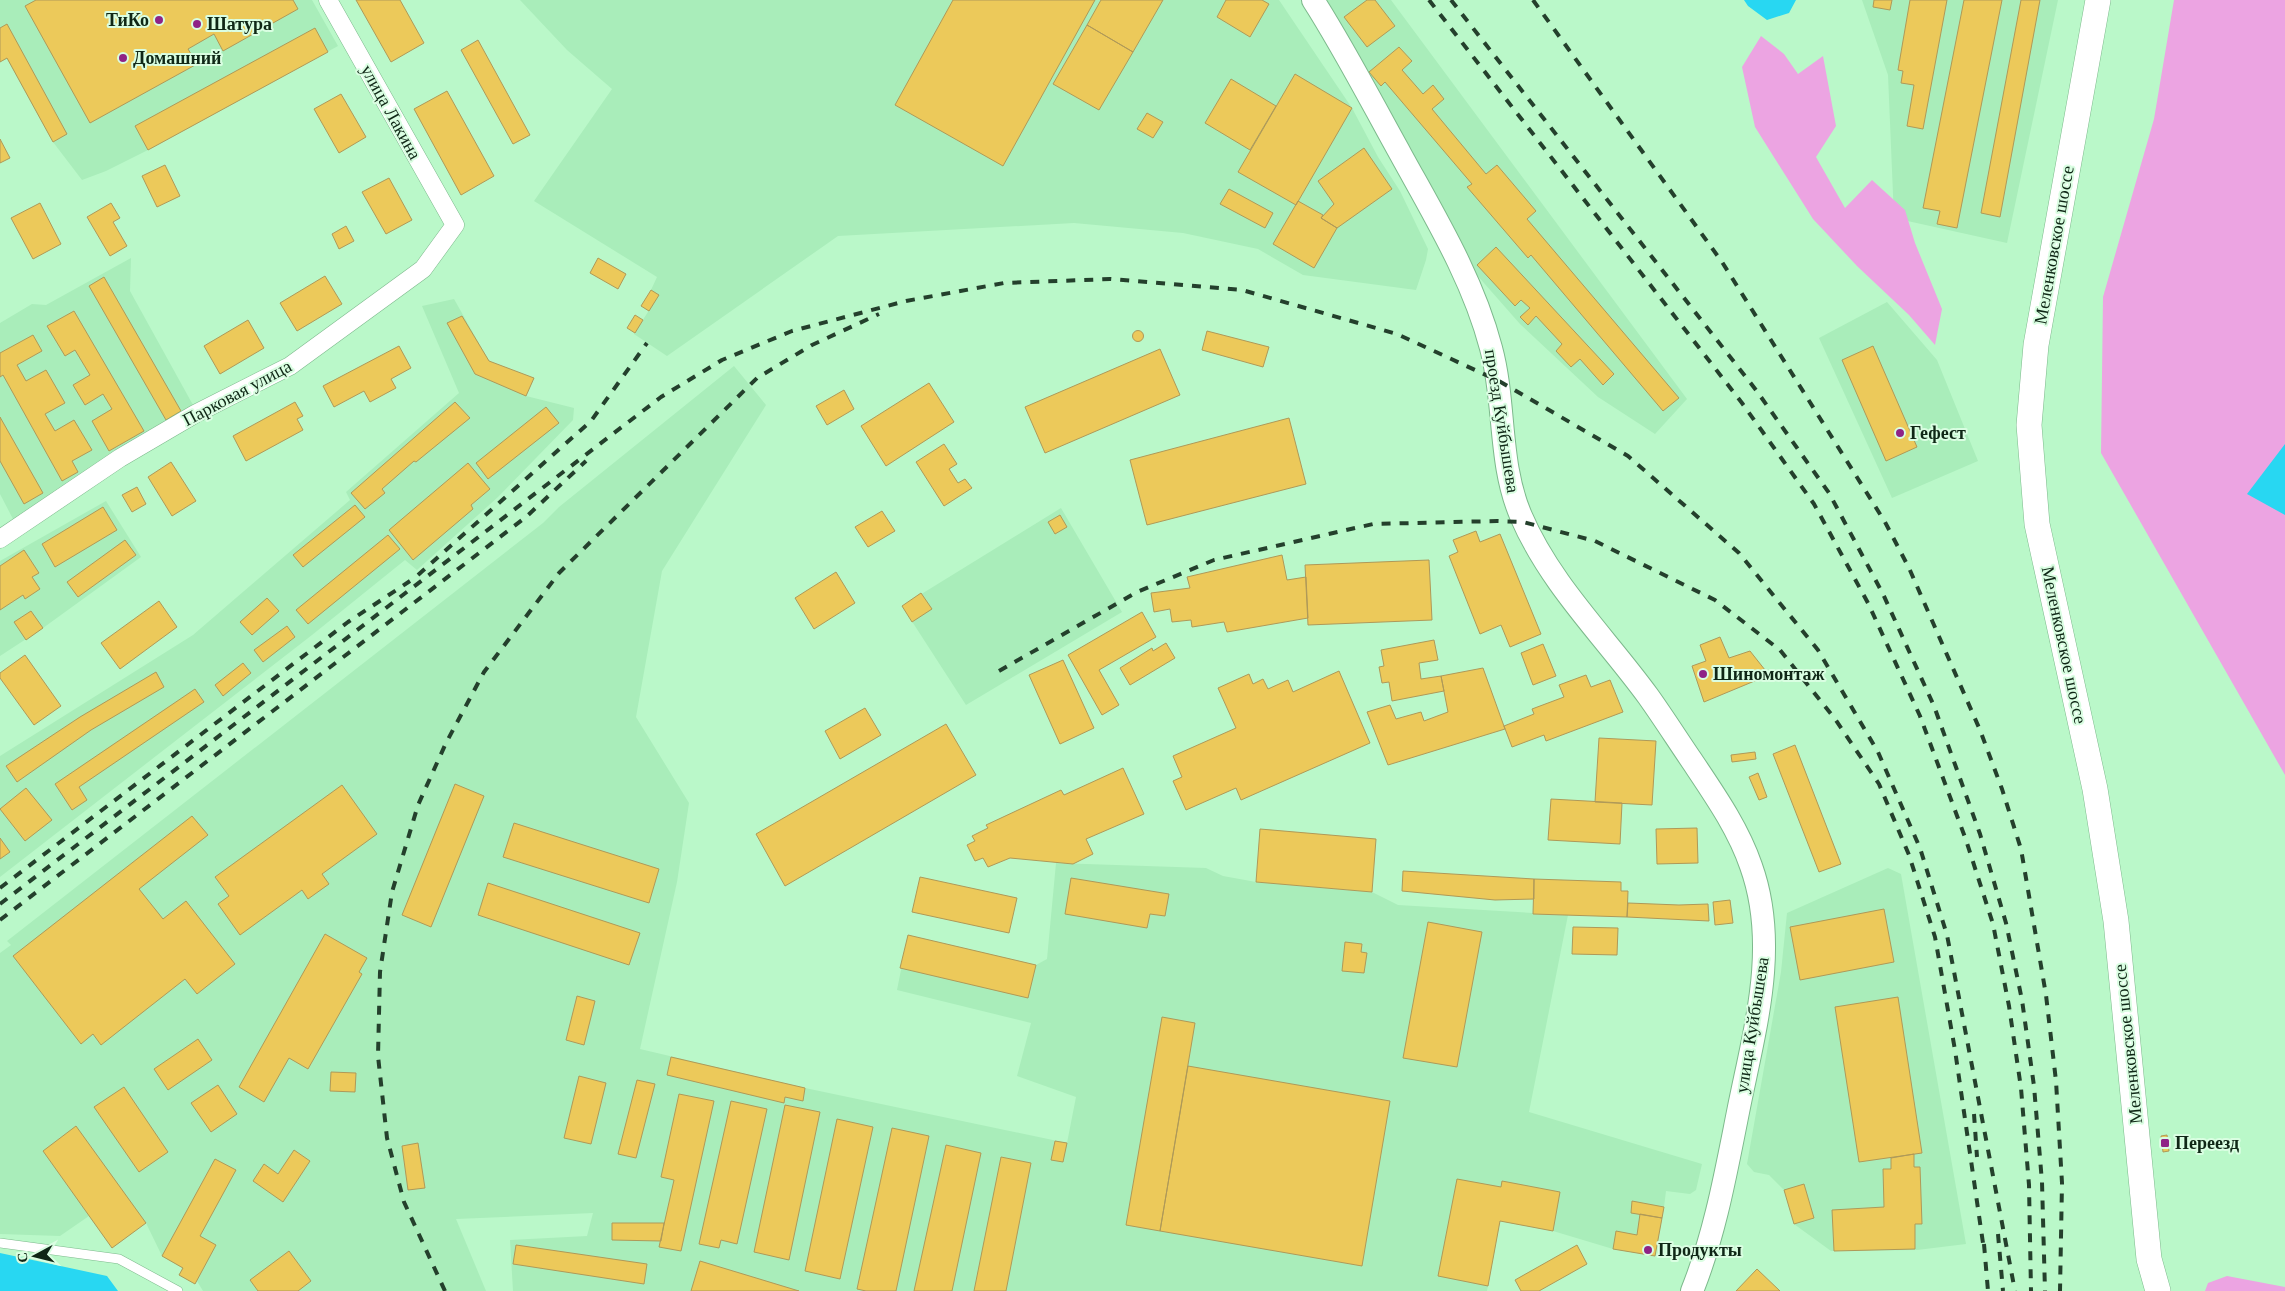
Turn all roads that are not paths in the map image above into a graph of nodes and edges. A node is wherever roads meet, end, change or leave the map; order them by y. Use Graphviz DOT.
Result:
graph roads {
  1 [pos="328,0"];
  2 [pos="1313,0"];
  3 [pos="2098,0"];
  4 [pos="455,225"];
  5 [pos="0,539"];
  6 [pos="1647,695"];
  7 [pos="0,1243"];
  8 [pos="178,1291"];
  9 [pos="1692,1291"];
  10 [pos="2158,1291"];
  1 -- 4 [label="street, улица Лакина"];
  2 -- 6 [label="street, проезд Куйбышева"];
  3 -- 10 [label="main road, Меленковское шоссе"];
  4 -- 5 [label="street, Парковая улица"];
  6 -- 9 [label="street, улица Куйбышева"];
  7 -- 8 [label="lane"];
}
